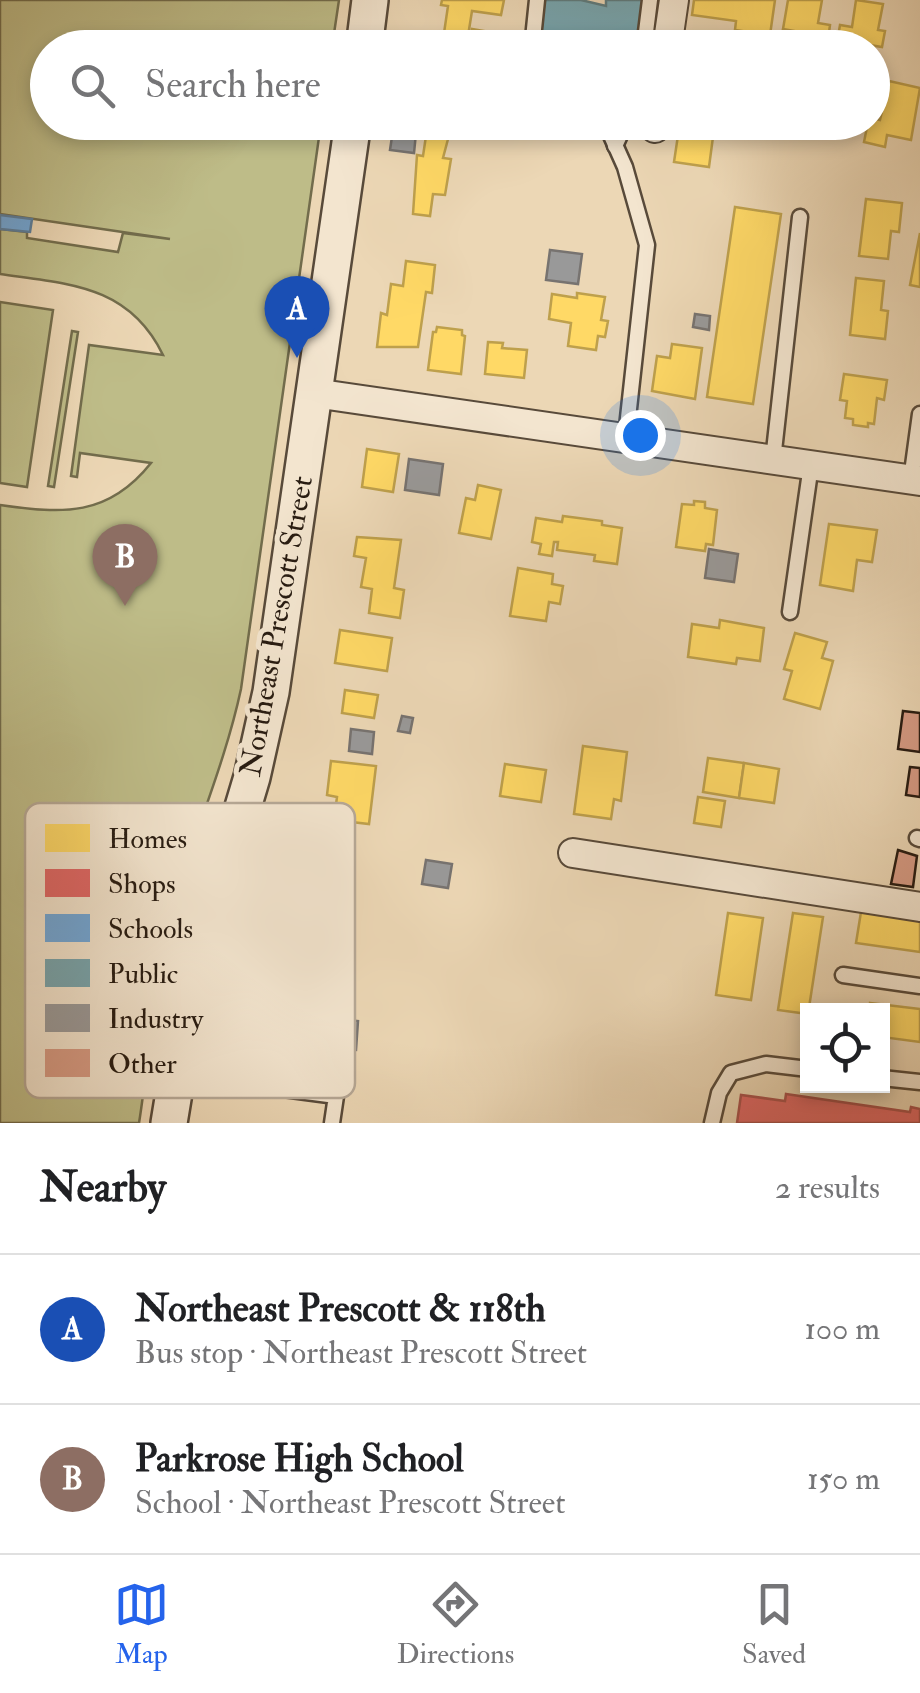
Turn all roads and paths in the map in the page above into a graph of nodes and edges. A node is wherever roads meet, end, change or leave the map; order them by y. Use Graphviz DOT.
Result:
graph roads {
  1 [pos="370,0"];
  2 [pos="537,0"];
  3 [pos="650,0"];
  4 [pos="674,0"];
  5 [pos="366,30"];
  6 [pos="534,30"];
  7 [pos="646,30"];
  8 [pos="669,30"];
  9 [pos="350,140"];
  10 [pos="613,140"];
  11 [pos="618,140"];
  12 [pos="615,146"];
  13 [pos="800,216"];
  14 [pos="314,393"];
  15 [pos="920,414"];
  16 [pos="626,436"];
  17 [pos="773,460"];
  18 [pos="811,466"];
  19 [pos="916,480"];
  20 [pos="790,612"];
  21 [pos="242,803"];
  22 [pos="573,853"];
  23 [pos="920,907"];
  24 [pos="843,976"];
  25 [pos="920,986"];
  26 [pos="800,1068"];
  27 [pos="890,1079"];
  28 [pos="920,1082"];
  29 [pos="173,1098"];
  30 [pos="336,1098"];
  31 [pos="169,1123"];
  32 [pos="332,1123"];
  33 [pos="712,1123"];
  1 -- 5 [label="street"];
  2 -- 6 [label="lane"];
  3 -- 7 [label="lane"];
  4 -- 8 [label="street"];
  9 -- 14 [label="street, Northeast Prescott Street"];
  10 -- 12 [label="lane"];
  11 -- 12 [label="lane"];
  12 -- 16 [label="lane"];
  13 -- 17 [label="lane"];
  14 -- 16 [label="street"];
  14 -- 21 [label="street, Northeast Prescott Street"];
  15 -- 19 [label="lane"];
  16 -- 17 [label="street"];
  17 -- 18 [label="street"];
  18 -- 19 [label="street"];
  18 -- 20 [label="lane"];
  22 -- 23 [label="street"];
  24 -- 25 [label="lane"];
  26 -- 33 [label="lane"];
  27 -- 28 [label="lane"];
  29 -- 31 [label="street, Northeast Prescott Street"];
  30 -- 32 [label="lane"];
}
